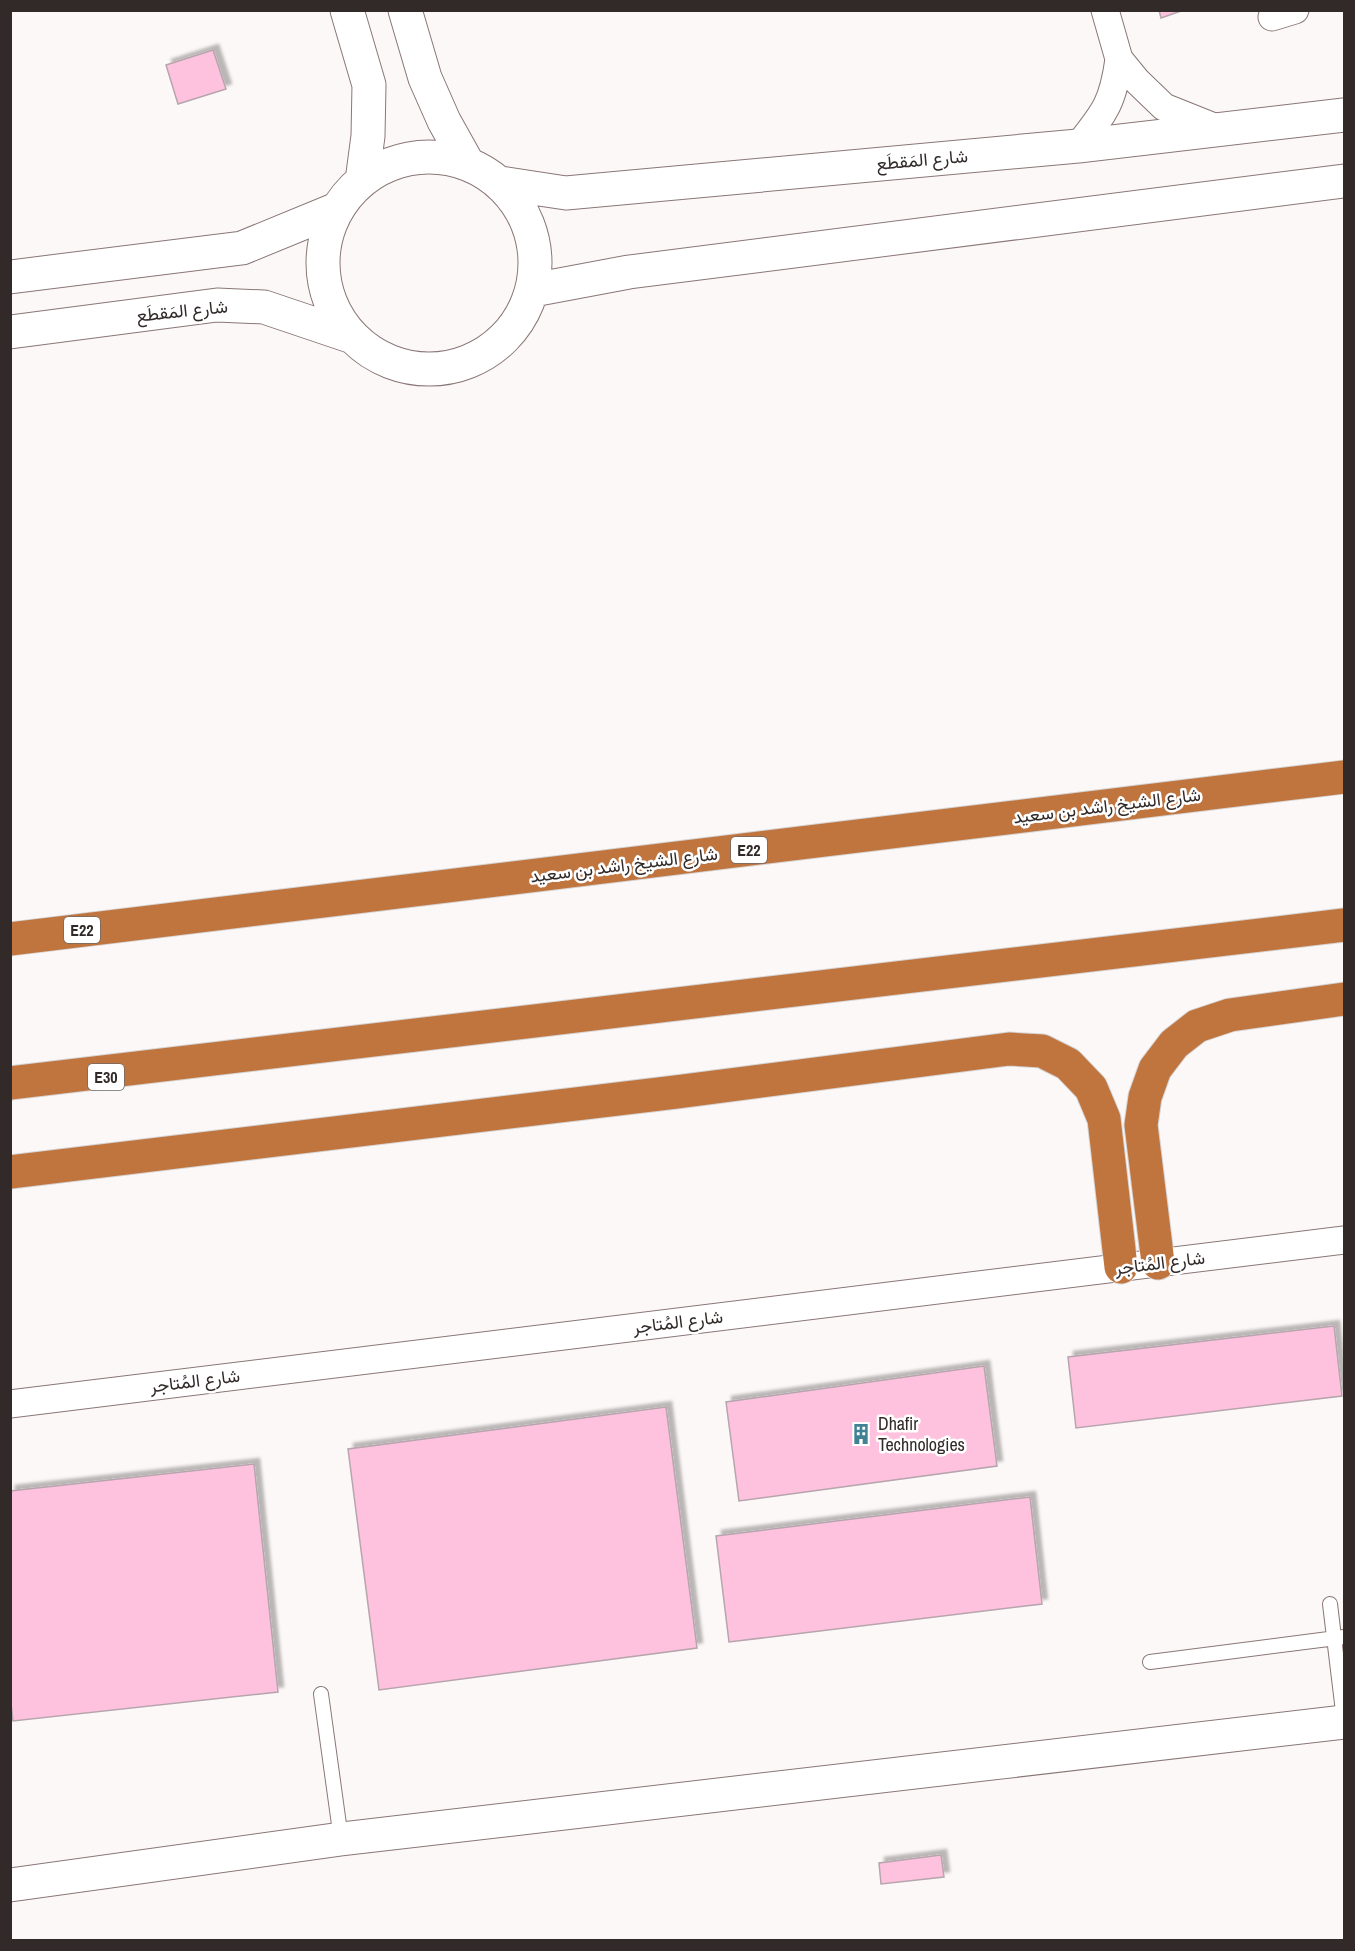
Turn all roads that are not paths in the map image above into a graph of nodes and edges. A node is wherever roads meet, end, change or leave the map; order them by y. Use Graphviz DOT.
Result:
graph roads {
  1 [pos="347,10"];
  2 [pos="405,10"];
  3 [pos="1105,10"];
  4 [pos="1119,59"];
  5 [pos="1344,115"];
  6 [pos="1223,130"];
  7 [pos="1078,146"];
  8 [pos="468,164"];
  9 [pos="362,181"];
  10 [pos="1344,181"];
  11 [pos="500,183"];
  12 [pos="337,209"];
  13 [pos="10,276"];
  14 [pos="533,290"];
  15 [pos="10,332"];
  16 [pos="350,336"];
  17 [pos="1344,777"];
  18 [pos="154,922"];
  19 [pos="1344,925"];
  20 [pos="10,933"];
  21 [pos="10,939"];
  22 [pos="1344,999"];
  23 [pos="201,1061"];
  24 [pos="10,1083"];
  25 [pos="10,1094"];
  26 [pos="10,1172"];
  27 [pos="1344,1240"];
  28 [pos="1158,1263"];
  29 [pos="1121,1267"];
  30 [pos="10,1404"];
  31 [pos="1330,1604"];
  32 [pos="1339,1638"];
  33 [pos="1150,1662"];
  34 [pos="321,1694"];
  35 [pos="1344,1721"];
  36 [pos="341,1839"];
  37 [pos="10,1885"];
  1 -- 9 [label="street"];
  2 -- 8 [label="street"];
  3 -- 4 [label="street"];
  4 -- 6 [label="street"];
  4 -- 7 [label="street"];
  5 -- 6 [label="street, شارع المَقطَع"];
  6 -- 7 [label="street, شارع المَقطَع"];
  7 -- 11 [label="street, شارع المَقطَع"];
  8 -- 9 [label="street"];
  8 -- 11 [label="street"];
  9 -- 12 [label="street"];
  10 -- 14 [label="street"];
  11 -- 14 [label="street"];
  12 -- 13 [label="street"];
  12 -- 16 [label="street"];
  14 -- 16 [label="street"];
  15 -- 16 [label="street, شارع المَقطَع"];
  17 -- 18 [label="highway, شارع الشيخ راشد بن سعيد / E22"];
  18 -- 20 [label="highway"];
  18 -- 21 [label="highway, E22"];
  19 -- 23 [label="highway"];
  22 -- 28 [label="highway"];
  23 -- 24 [label="highway"];
  23 -- 25 [label="highway, E30"];
  26 -- 29 [label="highway"];
  27 -- 28 [label="street, شارع المُتاجر"];
  28 -- 29 [label="street, شارع المُتاجر"];
  29 -- 30 [label="street, شارع المُتاجر"];
  31 -- 32 [label="lane"];
  32 -- 33 [label="lane"];
  32 -- 35 [label="lane"];
  34 -- 36 [label="lane"];
  35 -- 36 [label="street"];
  36 -- 37 [label="street"];
}
